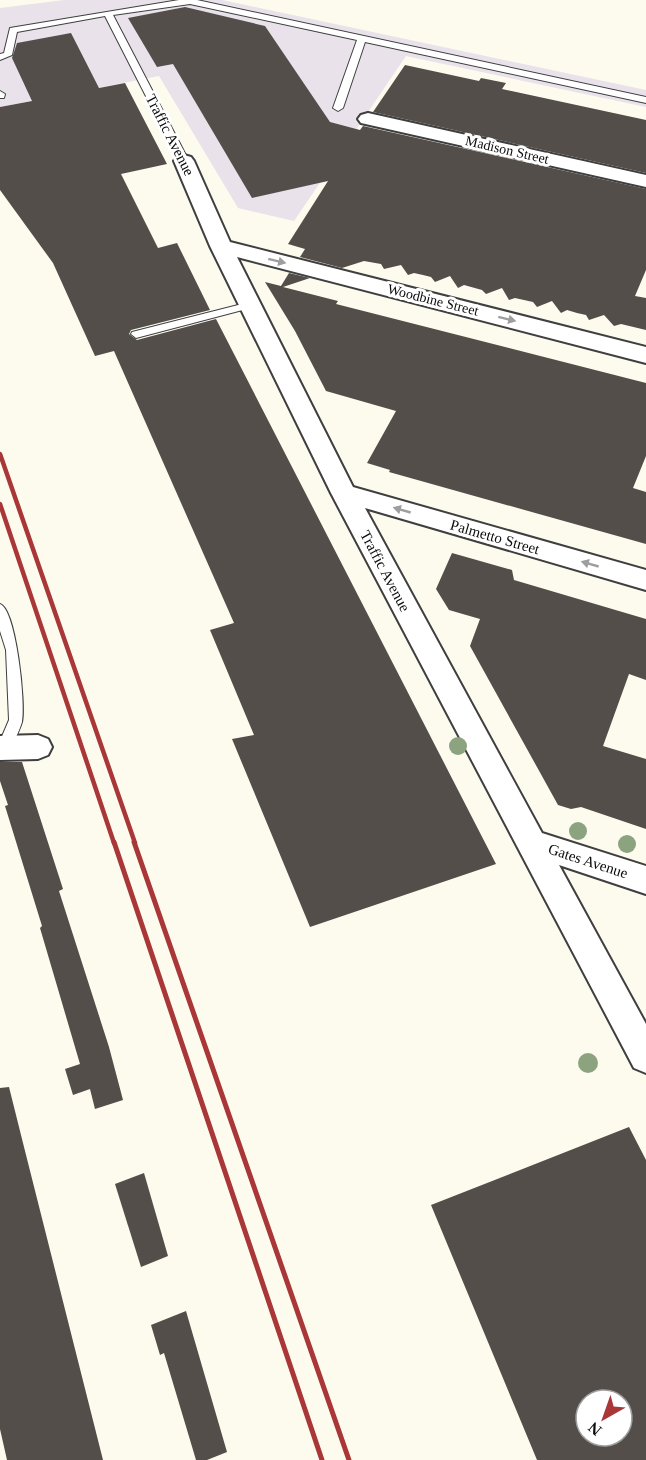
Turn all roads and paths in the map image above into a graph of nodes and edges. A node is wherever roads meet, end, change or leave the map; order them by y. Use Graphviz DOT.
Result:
graph roads {
  1 [pos="108,14"];
  2 [pos="362,38"];
  3 [pos="0,57"];
  4 [pos="646,100"];
  5 [pos="338,108"];
  6 [pos="368,119"];
  7 [pos="184,161"];
  8 [pos="646,181"];
  9 [pos="221,246"];
  10 [pos="250,305"];
  11 [pos="136,334"];
  12 [pos="646,355"];
  13 [pos="344,493"];
  14 [pos="646,580"];
  15 [pos="0,609"];
  16 [pos="38,747"];
  17 [pos="2,748"];
  18 [pos="530,842"];
  19 [pos="646,880"];
  20 [pos="646,1057"];
  1 -- 2 [label="lane"];
  1 -- 3 [label="lane"];
  1 -- 7 [label="lane, Traffic Avenue"];
  2 -- 4 [label="lane"];
  2 -- 5 [label="lane"];
  6 -- 8 [label="street, Madison Street"];
  7 -- 9 [label="street, Traffic Avenue"];
  9 -- 10 [label="street, Traffic Avenue"];
  9 -- 12 [label="street, Woodbine Street, one-way"];
  10 -- 11 [label="lane"];
  10 -- 13 [label="street, Traffic Avenue"];
  14 -- 13 [label="street, Palmetto Street, one-way"];
  13 -- 18 [label="street, Traffic Avenue"];
  15 -- 17 [label="lane"];
  16 -- 17 [label="street"];
  18 -- 19 [label="street, Gates Avenue"];
  18 -- 20 [label="street, Traffic Avenue"];
}
